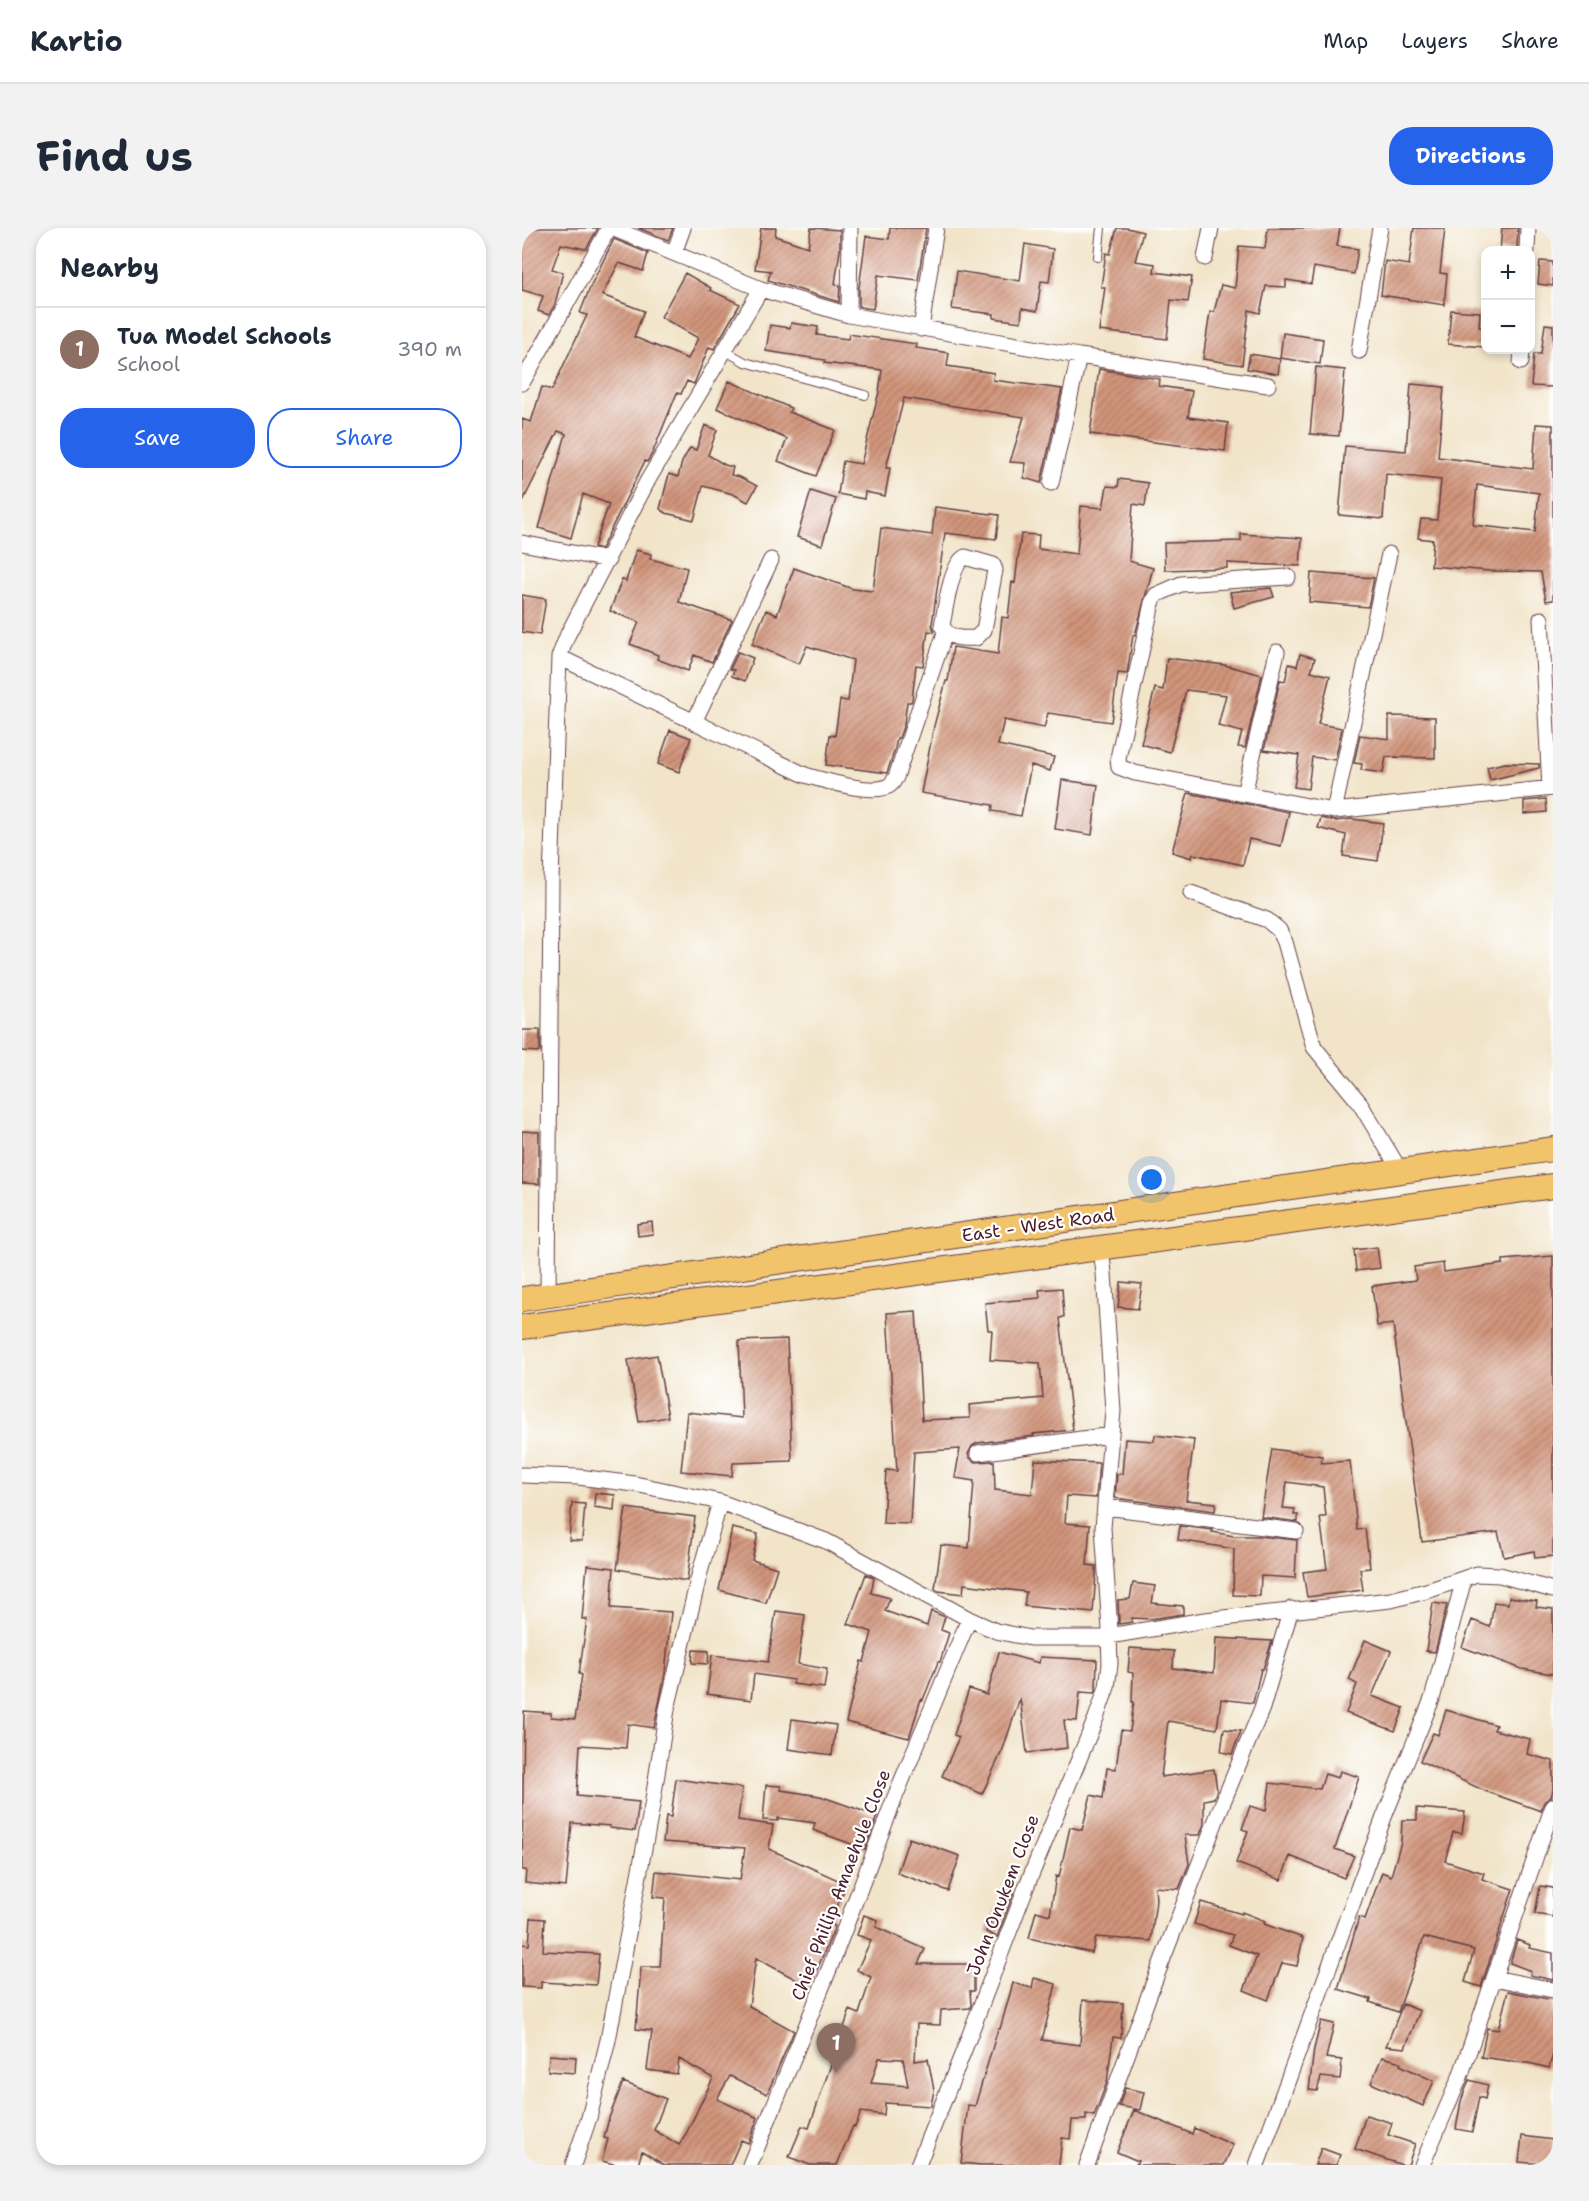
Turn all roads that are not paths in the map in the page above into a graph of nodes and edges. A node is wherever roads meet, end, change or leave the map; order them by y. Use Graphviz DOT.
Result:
graph roads {
  1 [pos="610,228"];
  2 [pos="683,228"];
  3 [pos="850,228"];
  4 [pos="936,228"];
  5 [pos="1101,228"];
  6 [pos="1211,228"];
  7 [pos="1380,228"];
  8 [pos="1528,228"];
  9 [pos="1527,246"];
  10 [pos="674,253"];
  11 [pos="1098,256"];
  12 [pos="1205,258"];
  13 [pos="761,289"];
  14 [pos="849,315"];
  15 [pos="921,329"];
  16 [pos="724,350"];
  17 [pos="1359,351"];
  18 [pos="1079,356"];
  19 [pos="522,383"];
  20 [pos="1268,385"];
  21 [pos="865,395"];
  22 [pos="1051,483"];
  23 [pos="522,543"];
  24 [pos="1389,554"];
  25 [pos="608,560"];
  26 [pos="771,560"];
  27 [pos="1288,577"];
  28 [pos="1541,619"];
  29 [pos="945,633"];
  30 [pos="1277,652"];
  31 [pos="559,657"];
  32 [pos="694,722"];
  33 [pos="1551,788"];
  34 [pos="1244,794"];
  35 [pos="1334,811"];
  36 [pos="1191,893"];
  37 [pos="1553,1149"];
  38 [pos="1401,1172"];
  39 [pos="1553,1186"];
  40 [pos="1101,1249"];
  41 [pos="548,1296"];
  42 [pos="522,1299"];
  43 [pos="522,1327"];
  44 [pos="1112,1435"];
  45 [pos="978,1453"];
  46 [pos="522,1475"];
  47 [pos="720,1502"];
  48 [pos="1105,1507"];
  49 [pos="1296,1531"];
  50 [pos="1464,1579"];
  51 [pos="1553,1590"];
  52 [pos="1292,1609"];
  53 [pos="969,1619"];
  54 [pos="1109,1635"];
  55 [pos="1553,1806"];
  56 [pos="1494,1978"];
  57 [pos="1553,1990"];
  58 [pos="573,2165"];
  59 [pos="750,2165"];
  60 [pos="918,2165"];
  61 [pos="1087,2165"];
  62 [pos="1257,2165"];
  63 [pos="1422,2165"];
  1 -- 10 [label="street"];
  1 -- 19 [label="street"];
  2 -- 10 [label="street"];
  3 -- 14 [label="street"];
  4 -- 15 [label="street"];
  5 -- 11 [label="lane"];
  6 -- 12 [label="street"];
  7 -- 17 [label="street"];
  8 -- 9 [label="street"];
  10 -- 13 [label="street"];
  13 -- 14 [label="street"];
  13 -- 16 [label="street"];
  14 -- 15 [label="street"];
  15 -- 18 [label="street"];
  16 -- 21 [label="lane"];
  16 -- 25 [label="street"];
  18 -- 20 [label="street"];
  18 -- 22 [label="street"];
  23 -- 25 [label="street"];
  24 -- 35 [label="street"];
  25 -- 31 [label="street"];
  26 -- 32 [label="street"];
  27 -- 34 [label="street"];
  28 -- 33 [label="street"];
  29 -- 29 [label="street"];
  29 -- 32 [label="street"];
  30 -- 34 [label="street"];
  31 -- 32 [label="street"];
  31 -- 41 [label="street"];
  33 -- 35 [label="street"];
  34 -- 35 [label="street"];
  36 -- 38 [label="street"];
  37 -- 38 [label="main road, East - West Road"];
  38 -- 41 [label="main road, East - West Road"];
  39 -- 40 [label="main road, East - West Road"];
  40 -- 43 [label="main road, East - West Road"];
  40 -- 44 [label="street, John Onukem Close"];
  41 -- 42 [label="main road, East - West Road"];
  44 -- 45 [label="street"];
  44 -- 48 [label="street, John Onukem Close"];
  46 -- 47 [label="street"];
  47 -- 53 [label="street"];
  47 -- 58 [label="street"];
  48 -- 49 [label="street"];
  48 -- 54 [label="street, John Onukem Close"];
  50 -- 51 [label="street"];
  50 -- 52 [label="street"];
  50 -- 62 [label="street"];
  52 -- 54 [label="street"];
  52 -- 61 [label="street"];
  53 -- 54 [label="street"];
  53 -- 59 [label="street, Chief Phillip Amaehule Close"];
  54 -- 60 [label="street, John Onukem Close"];
  55 -- 56 [label="street"];
  56 -- 57 [label="street"];
  56 -- 63 [label="street"];
}
